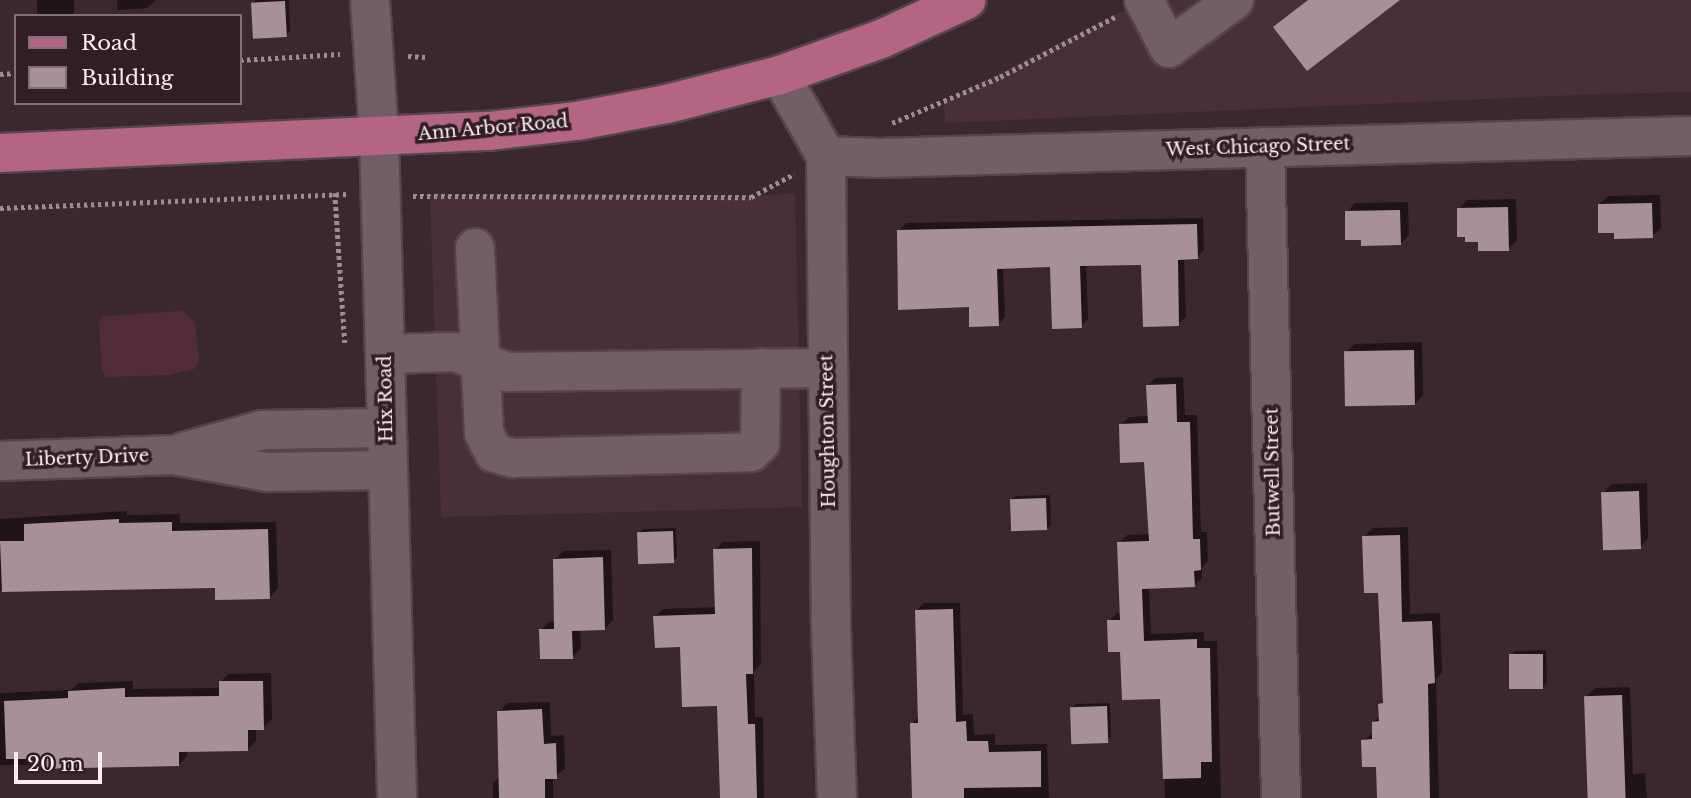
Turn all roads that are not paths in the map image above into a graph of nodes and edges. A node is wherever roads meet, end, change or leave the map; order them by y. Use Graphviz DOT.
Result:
graph roads {
  1 [pos="370,0"];
  2 [pos="966,0"];
  3 [pos="1234,0"];
  4 [pos="1135,6"];
  5 [pos="780,75"];
  6 [pos="379,136"];
  7 [pos="1691,136"];
  8 [pos="1265,147"];
  9 [pos="0,153"];
  10 [pos="825,156"];
  11 [pos="475,248"];
  12 [pos="385,354"];
  13 [pos="480,361"];
  14 [pos="828,368"];
  15 [pos="761,369"];
  16 [pos="386,428"];
  17 [pos="174,455"];
  18 [pos="0,461"];
  19 [pos="387,470"];
  20 [pos="397,798"];
  21 [pos="837,798"];
  22 [pos="1281,798"];
  1 -- 6 [label="street, Hix Road"];
  2 -- 5 [label="main road, Ann Arbor Road"];
  3 -- 4 [label="street"];
  5 -- 6 [label="main road, Ann Arbor Road"];
  5 -- 10 [label="street, Houghton Street"];
  6 -- 9 [label="main road, Ann Arbor Road"];
  6 -- 12 [label="street, Hix Road"];
  7 -- 8 [label="street, West Chicago Street"];
  8 -- 10 [label="street, West Chicago Street"];
  8 -- 22 [label="street, Butwell Street"];
  10 -- 14 [label="street, Houghton Street"];
  11 -- 13 [label="street"];
  12 -- 13 [label="street"];
  12 -- 16 [label="street, Hix Road"];
  13 -- 15 [label="street"];
  13 -- 15 [label="street"];
  14 -- 15 [label="street"];
  14 -- 21 [label="street, Houghton Street"];
  16 -- 17 [label="street"];
  16 -- 19 [label="street, Hix Road"];
  17 -- 18 [label="street, Liberty Drive"];
  17 -- 19 [label="street"];
  19 -- 20 [label="street, Hix Road"];
}
